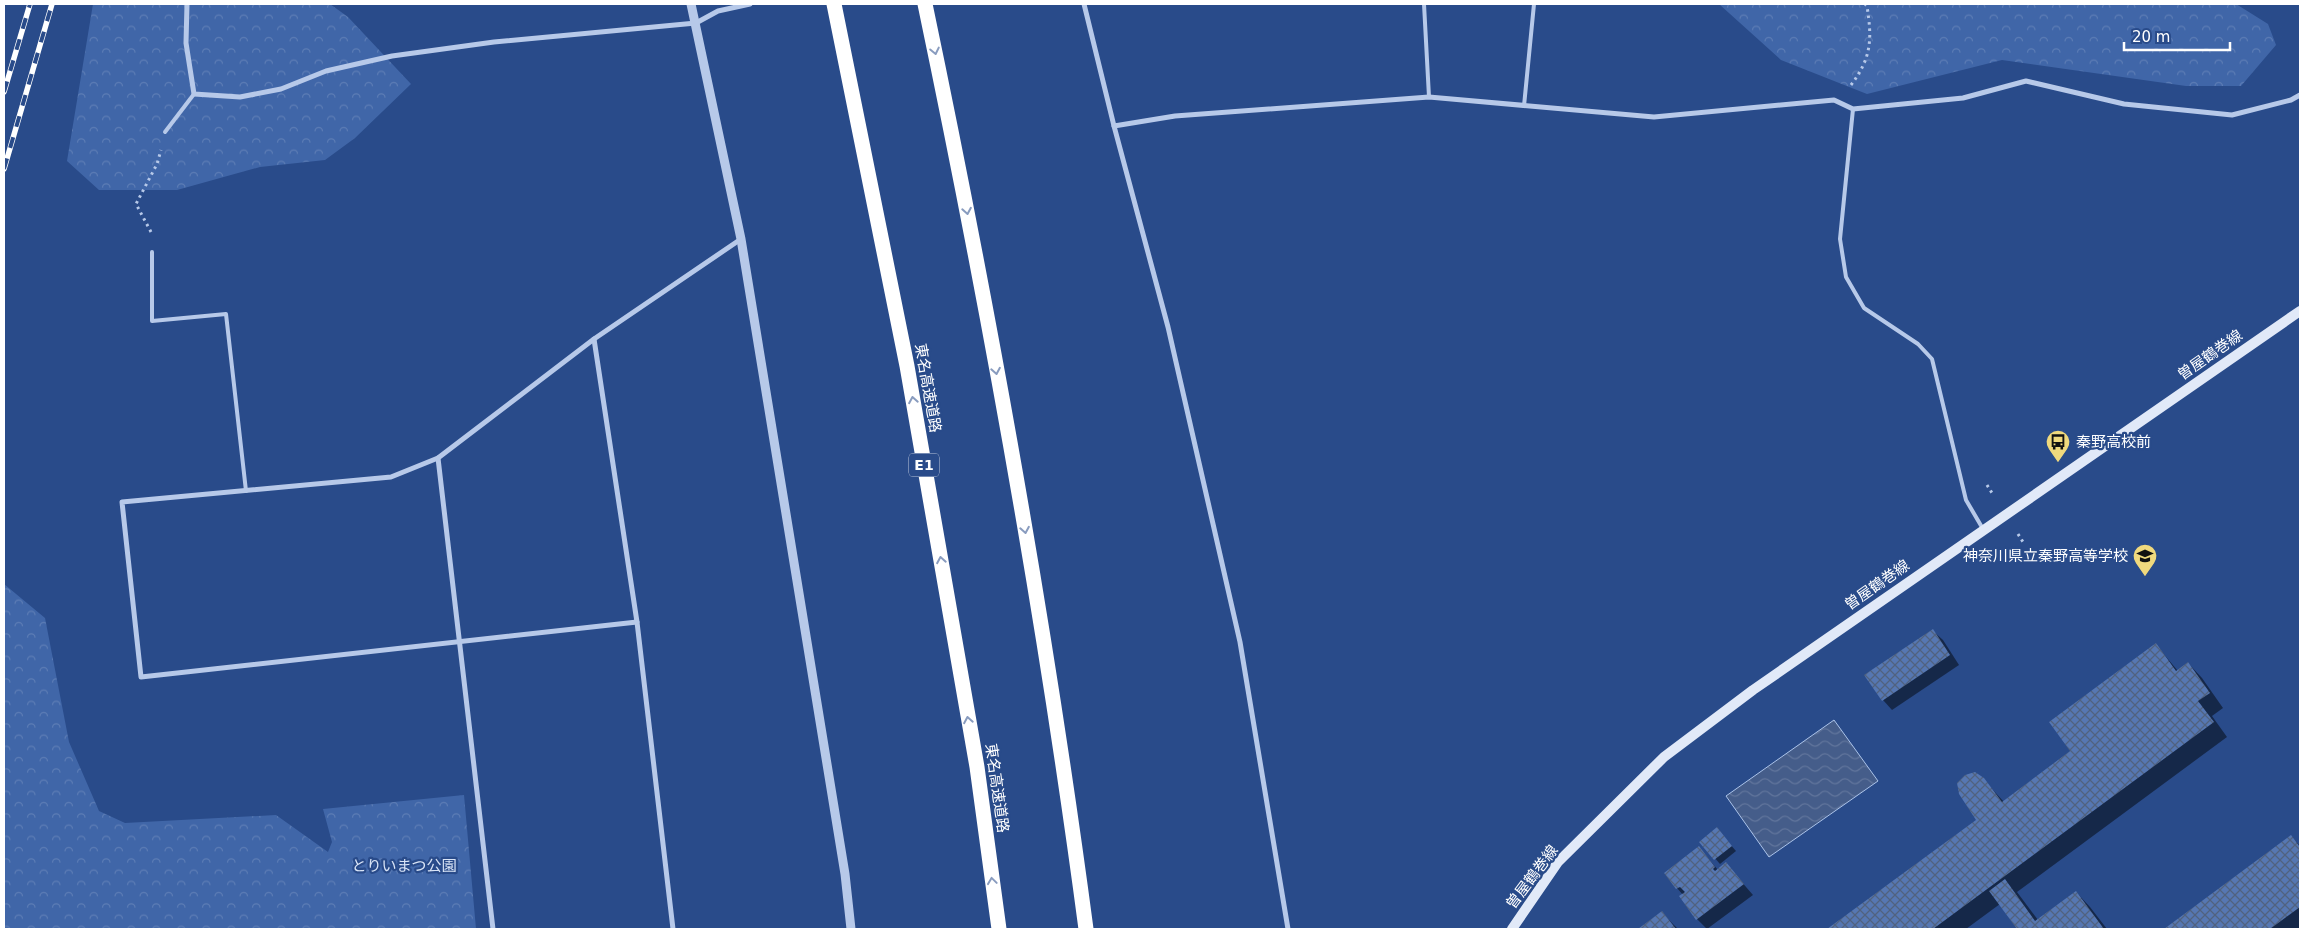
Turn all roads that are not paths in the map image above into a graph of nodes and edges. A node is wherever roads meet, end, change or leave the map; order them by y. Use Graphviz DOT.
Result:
graph roads {
  1 [pos="187,4"];
  2 [pos="692,4"];
  3 [pos="750,4"];
  4 [pos="834,4"];
  5 [pos="925,4"];
  6 [pos="1084,4"];
  7 [pos="1424,4"];
  8 [pos="1534,4"];
  9 [pos="696,23"];
  10 [pos="194,94"];
  11 [pos="2300,95"];
  12 [pos="1429,97"];
  13 [pos="1524,106"];
  14 [pos="1853,109"];
  15 [pos="1114,126"];
  16 [pos="165,132"];
  17 [pos="741,239"];
  18 [pos="152,252"];
  19 [pos="2300,311"];
  20 [pos="594,339"];
  21 [pos="438,458"];
  22 [pos="246,491"];
  23 [pos="1983,529"];
  24 [pos="637,622"];
  25 [pos="461,641"];
  26 [pos="493,929"];
  27 [pos="673,929"];
  28 [pos="851,929"];
  29 [pos="999,929"];
  30 [pos="1086,929"];
  31 [pos="1288,929"];
  32 [pos="1512,929"];
  1 -- 10 [label="street"];
  2 -- 9 [label="street"];
  3 -- 9 [label="street"];
  29 -- 4 [label="highway, 東名高速道路 / E1, one-way"];
  5 -- 30 [label="highway, one-way"];
  6 -- 15 [label="street"];
  7 -- 12 [label="lane"];
  8 -- 13 [label="lane"];
  9 -- 10 [label="street"];
  9 -- 17 [label="street"];
  10 -- 16 [label="lane"];
  11 -- 14 [label="street"];
  12 -- 13 [label="street"];
  12 -- 15 [label="street"];
  13 -- 14 [label="street"];
  14 -- 23 [label="lane"];
  15 -- 31 [label="street"];
  17 -- 20 [label="street"];
  17 -- 28 [label="street"];
  18 -- 22 [label="lane"];
  19 -- 23 [label="main road, 曽屋鶴巻線"];
  20 -- 21 [label="street"];
  20 -- 24 [label="street"];
  21 -- 22 [label="street"];
  21 -- 25 [label="street"];
  22 -- 25 [label="street"];
  23 -- 32 [label="main road, 曽屋鶴巻線"];
  24 -- 25 [label="street"];
  24 -- 27 [label="street"];
  25 -- 26 [label="street"];
}
